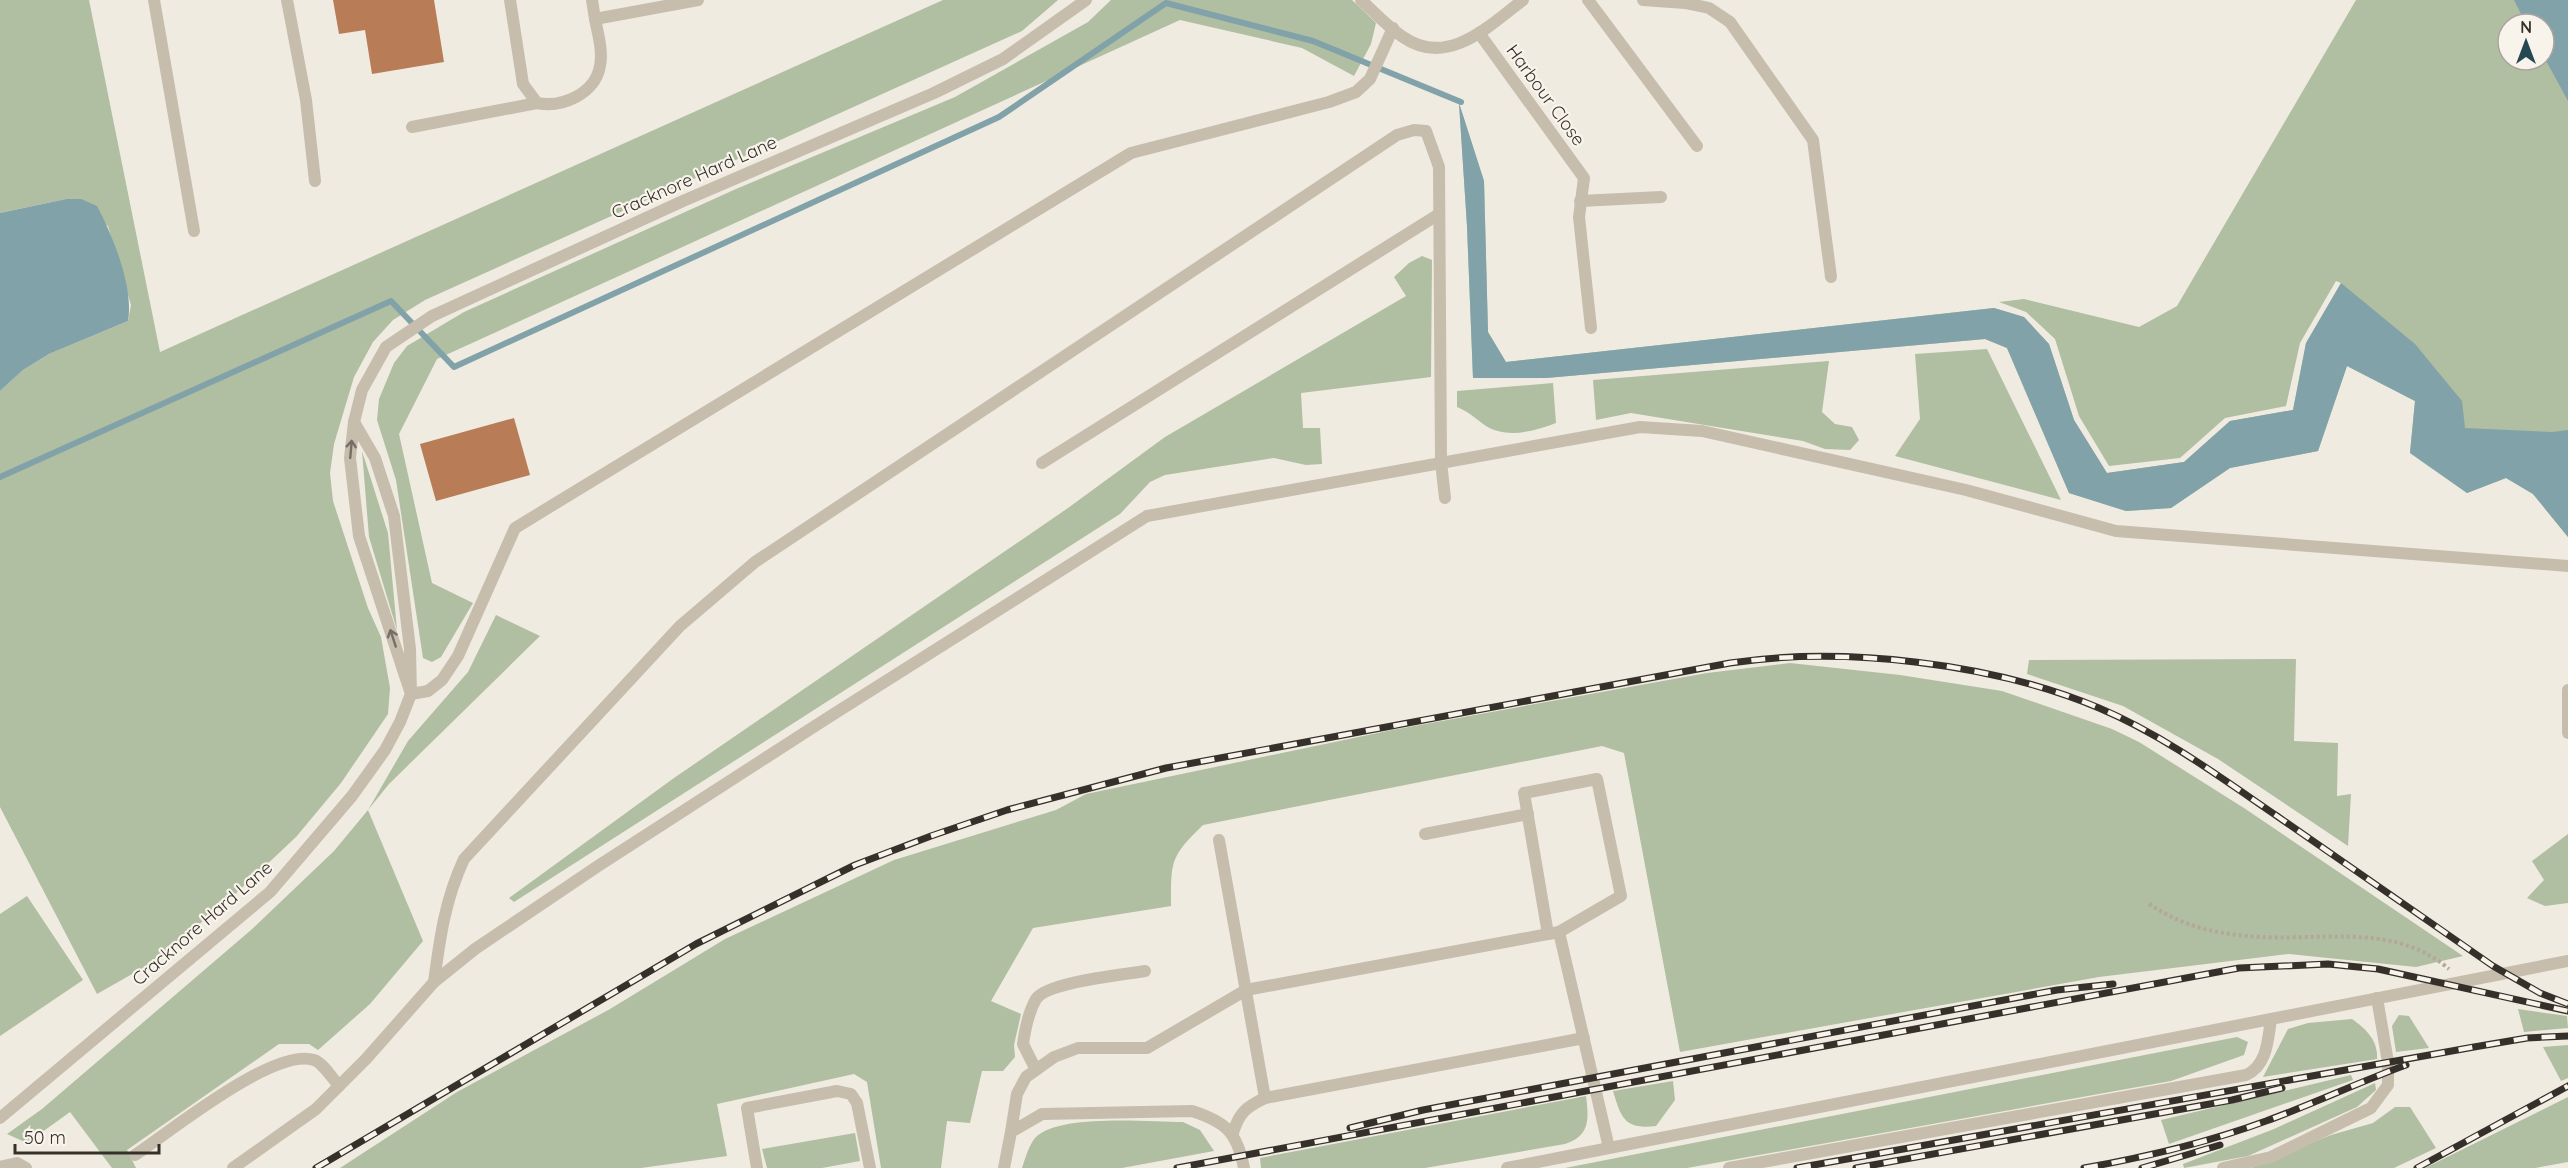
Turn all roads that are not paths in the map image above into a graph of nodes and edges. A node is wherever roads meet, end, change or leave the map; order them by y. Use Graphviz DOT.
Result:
graph roads {
  1 [pos="154,0"];
  2 [pos="287,0"];
  3 [pos="510,0"];
  4 [pos="592,0"];
  5 [pos="698,0"];
  6 [pos="1086,0"];
  7 [pos="1361,0"];
  8 [pos="1523,0"];
  9 [pos="1588,0"];
  10 [pos="1643,0"];
  11 [pos="595,19"];
  12 [pos="1393,28"];
  13 [pos="1479,33"];
  14 [pos="537,103"];
  15 [pos="412,127"];
  16 [pos="1697,146"];
  17 [pos="315,181"];
  18 [pos="1661,197"];
  19 [pos="1580,201"];
  20 [pos="1440,214"];
  21 [pos="194,231"];
  22 [pos="1831,277"];
  23 [pos="1591,328"];
  24 [pos="354,422"];
  25 [pos="1441,462"];
  26 [pos="1042,463"];
  27 [pos="1445,498"];
  28 [pos="2568,566"];
  29 [pos="2568,690"];
  30 [pos="411,694"];
  31 [pos="2568,734"];
  32 [pos="1528,814"];
  33 [pos="1425,834"];
  34 [pos="1219,840"];
  35 [pos="1553,933"];
  36 [pos="2568,961"];
  37 [pos="1144,971"];
  38 [pos="435,982"];
  39 [pos="1246,990"];
  40 [pos="2377,998"];
  41 [pos="2271,1019"];
  42 [pos="1584,1038"];
  43 [pos="1036,1070"];
  44 [pos="339,1086"];
  45 [pos="1265,1098"];
  46 [pos="0,1118"];
  47 [pos="1011,1132"];
  48 [pos="1233,1133"];
  49 [pos="1609,1148"];
  50 [pos="135,1155"];
  51 [pos="0,1167"];
  52 [pos="26,1168"];
  53 [pos="233,1168"];
  54 [pos="757,1168"];
  55 [pos="870,1168"];
  56 [pos="1004,1168"];
  57 [pos="1244,1168"];
  58 [pos="1507,1168"];
  59 [pos="1729,1168"];
  60 [pos="2223,1168"];
  1 -- 21 [label="lane"];
  2 -- 17 [label="lane"];
  3 -- 14 [label="lane"];
  4 -- 11 [label="lane"];
  5 -- 11 [label="lane"];
  6 -- 24 [label="lane, Cracknore Hard Lane"];
  7 -- 12 [label="lane"];
  8 -- 13 [label="lane"];
  9 -- 16 [label="lane"];
  10 -- 22 [label="lane"];
  11 -- 14 [label="lane"];
  12 -- 13 [label="lane"];
  12 -- 30 [label="lane"];
  13 -- 19 [label="lane, Harbour Close"];
  14 -- 15 [label="lane"];
  18 -- 19 [label="lane"];
  19 -- 23 [label="lane"];
  20 -- 25 [label="lane"];
  20 -- 26 [label="lane"];
  20 -- 38 [label="lane"];
  30 -- 24 [label="lane, Cracknore Hard Lane, one-way"];
  24 -- 30 [label="lane, Cracknore Hard Lane"];
  25 -- 27 [label="lane"];
  25 -- 28 [label="lane"];
  25 -- 38 [label="lane"];
  29 -- 31 [label="lane"];
  30 -- 46 [label="lane, Cracknore Hard Lane"];
  32 -- 33 [label="lane"];
  32 -- 35 [label="lane"];
  32 -- 35 [label="lane"];
  34 -- 39 [label="lane"];
  35 -- 39 [label="lane"];
  35 -- 42 [label="lane"];
  36 -- 40 [label="lane"];
  37 -- 43 [label="lane"];
  38 -- 44 [label="lane"];
  39 -- 43 [label="lane"];
  39 -- 45 [label="lane"];
  40 -- 41 [label="lane"];
  40 -- 60 [label="lane"];
  41 -- 49 [label="lane"];
  41 -- 59 [label="lane"];
  42 -- 45 [label="lane"];
  42 -- 49 [label="lane"];
  43 -- 47 [label="lane"];
  44 -- 50 [label="lane"];
  44 -- 53 [label="lane"];
  45 -- 48 [label="lane"];
  47 -- 48 [label="lane"];
  47 -- 56 [label="lane"];
  48 -- 57 [label="lane"];
  49 -- 58 [label="lane"];
  51 -- 52 [label="lane"];
  54 -- 55 [label="lane"];
}
